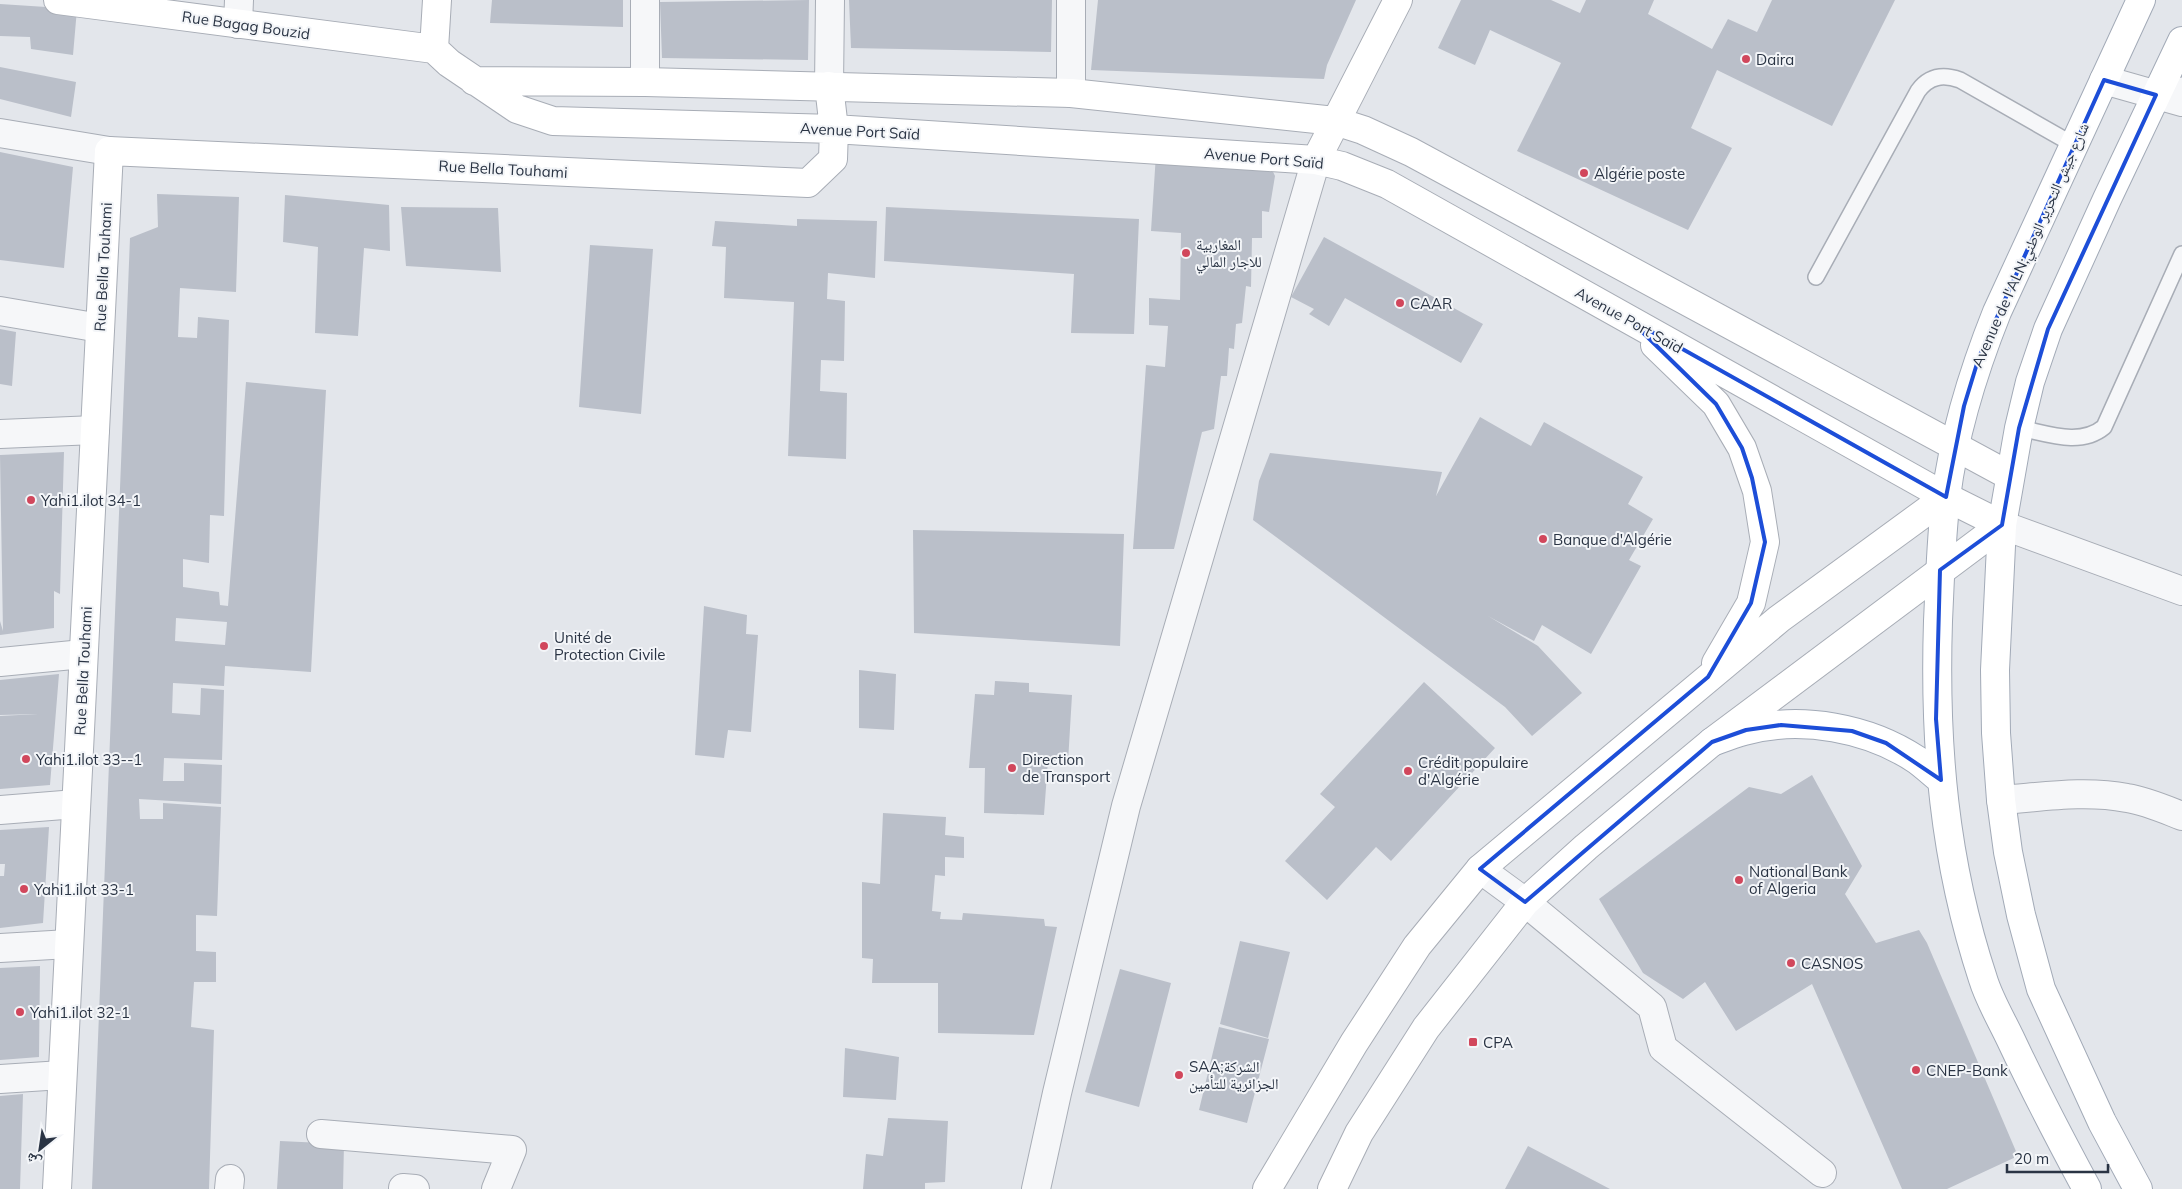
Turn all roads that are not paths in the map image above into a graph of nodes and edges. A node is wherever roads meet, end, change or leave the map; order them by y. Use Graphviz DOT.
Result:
graph roads {
  1 [pos="58,0"];
  2 [pos="437,0"];
  3 [pos="646,0"];
  4 [pos="830,0"];
  5 [pos="1071,0"];
  6 [pos="1398,0"];
  7 [pos="2141,0"];
  8 [pos="90,2"];
  9 [pos="239,12"];
  10 [pos="2182,41"];
  11 [pos="434,50"];
  12 [pos="2104,80"];
  13 [pos="474,81"];
  14 [pos="646,82"];
  15 [pos="2182,85"];
  16 [pos="829,86"];
  17 [pos="1071,93"];
  18 [pos="2156,95"];
  19 [pos="2182,102"];
  20 [pos="1335,122"];
  21 [pos="834,129"];
  22 [pos="0,133"];
  23 [pos="2074,145"];
  24 [pos="109,152"];
  25 [pos="1316,160"];
  26 [pos="2182,254"];
  27 [pos="1816,277"];
  28 [pos="0,311"];
  29 [pos="1629,319"];
  30 [pos="100,328"];
  31 [pos="2019,428"];
  32 [pos="95,430"];
  33 [pos="0,434"];
  34 [pos="1954,447"];
  35 [pos="2010,476"];
  36 [pos="1946,497"];
  37 [pos="2002,525"];
  38 [pos="1940,570"];
  39 [pos="2182,591"];
  40 [pos="83,654"];
  41 [pos="0,662"];
  42 [pos="1708,677"];
  43 [pos="1712,742"];
  44 [pos="1941,780"];
  45 [pos="2000,800"];
  46 [pos="76,804"];
  47 [pos="0,810"];
  48 [pos="2182,816"];
  49 [pos="1480,870"];
  50 [pos="1525,902"];
  51 [pos="69,944"];
  52 [pos="0,948"];
  53 [pos="62,1075"];
  54 [pos="0,1079"];
  55 [pos="321,1134"];
  56 [pos="1822,1173"];
  57 [pos="57,1189"];
  58 [pos="496,1189"];
  59 [pos="1036,1189"];
  60 [pos="1267,1189"];
  61 [pos="1332,1189"];
  62 [pos="2087,1189"];
  63 [pos="2138,1189"];
  1 -- 8 [label="main road, Rue Bagag Bouzid"];
  2 -- 11 [label="main road"];
  3 -- 14 [label="street"];
  4 -- 16 [label="street"];
  5 -- 17 [label="street"];
  6 -- 20 [label="main road"];
  7 -- 12 [label="main road, Avenue de l'ALN;شارع جيش التحرير الوطني"];
  8 -- 9 [label="main road, Rue Bagag Bouzid"];
  9 -- 11 [label="main road, Rue Bagag Bouzid"];
  10 -- 18 [label="main road"];
  11 -- 13 [label="main road, Avenue Port Saïd"];
  12 -- 18 [label="street"];
  12 -- 23 [label="main road, Avenue de l'ALN;شارع جيش التحرير الوطني"];
  13 -- 14 [label="main road"];
  13 -- 21 [label="main road, Avenue Port Saïd"];
  14 -- 16 [label="main road"];
  15 -- 18 [label="lane"];
  16 -- 17 [label="main road"];
  16 -- 21 [label="main road, Rue Bella Touhami"];
  17 -- 20 [label="main road"];
  18 -- 19 [label="street"];
  18 -- 31 [label="main road"];
  20 -- 25 [label="main road"];
  20 -- 34 [label="main road"];
  21 -- 24 [label="main road, Rue Bella Touhami"];
  21 -- 25 [label="main road, Avenue Port Saïd"];
  22 -- 24 [label="street"];
  23 -- 27 [label="lane"];
  23 -- 34 [label="main road, Avenue de l'ALN;شارع جيش التحرير الوطني"];
  24 -- 30 [label="main road, Rue Bella Touhami"];
  25 -- 29 [label="main road, Avenue Port Saïd"];
  25 -- 59 [label="street"];
  26 -- 31 [label="lane"];
  28 -- 30 [label="street"];
  29 -- 36 [label="main road, Avenue Port Saïd"];
  29 -- 42 [label="main road"];
  30 -- 32 [label="main road, Rue Bella Touhami"];
  31 -- 35 [label="main road"];
  32 -- 33 [label="street"];
  32 -- 40 [label="main road, Rue Bella Touhami"];
  34 -- 35 [label="main road"];
  34 -- 36 [label="main road, Avenue de l'ALN;شارع جيش التحرير الوطني"];
  35 -- 37 [label="main road"];
  36 -- 37 [label="main road, Avenue Port Saïd"];
  36 -- 38 [label="main road, Avenue de l'ALN;شارع جيش التحرير الوطني"];
  36 -- 42 [label="main road"];
  37 -- 38 [label="main road"];
  37 -- 39 [label="street"];
  37 -- 45 [label="main road"];
  38 -- 43 [label="main road"];
  38 -- 44 [label="main road, Avenue de l'ALN;شارع جيش التحرير الوطني"];
  40 -- 41 [label="street"];
  40 -- 46 [label="main road, Rue Bella Touhami"];
  42 -- 49 [label="main road"];
  43 -- 44 [label="main road"];
  43 -- 50 [label="main road"];
  44 -- 62 [label="main road, Avenue de l'ALN;شارع جيش التحرير الوطني"];
  45 -- 48 [label="street"];
  45 -- 63 [label="main road"];
  46 -- 47 [label="street"];
  46 -- 51 [label="main road, Rue Bella Touhami"];
  49 -- 50 [label="street"];
  49 -- 60 [label="main road"];
  50 -- 56 [label="street"];
  50 -- 61 [label="main road"];
  51 -- 52 [label="street"];
  51 -- 53 [label="main road, Rue Bella Touhami"];
  53 -- 54 [label="street"];
  53 -- 57 [label="main road, Rue Bella Touhami"];
  55 -- 58 [label="street"];
}
